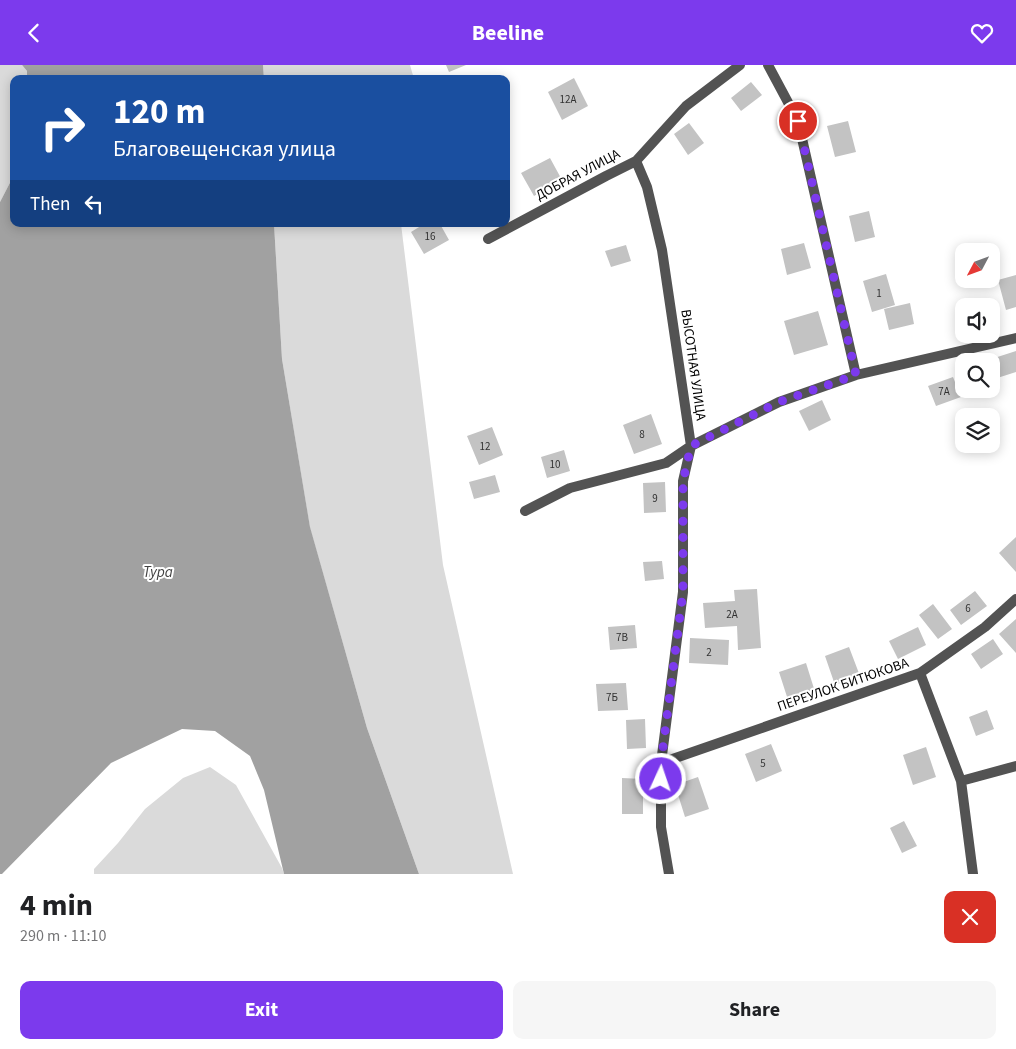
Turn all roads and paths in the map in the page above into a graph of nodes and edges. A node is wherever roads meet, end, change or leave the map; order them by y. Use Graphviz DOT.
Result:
graph roads {
  1 [pos="740,65"];
  2 [pos="768,65"];
  3 [pos="636,161"];
  4 [pos="488,239"];
  5 [pos="1016,337"];
  6 [pos="856,375"];
  7 [pos="691,446"];
  8 [pos="525,511"];
  9 [pos="1016,599"];
  10 [pos="920,673"];
  11 [pos="661,763"];
  12 [pos="1016,766"];
  13 [pos="961,781"];
  14 [pos="669,874"];
  15 [pos="972,874"];
  1 -- 3 [label="street, ДОБРАЯ УЛИЦА"];
  2 -- 6 [label="street"];
  3 -- 4 [label="street, ДОБРАЯ УЛИЦА"];
  3 -- 7 [label="street, ВЫСОТНАЯ УЛИЦА"];
  5 -- 6 [label="street"];
  6 -- 7 [label="street"];
  7 -- 8 [label="street"];
  7 -- 11 [label="street, ВЫСОТНАЯ УЛИЦА"];
  9 -- 10 [label="street, ПЕРЕУЛОК БИТЮКОВА"];
  10 -- 11 [label="street, ПЕРЕУЛОК БИТЮКОВА"];
  10 -- 13 [label="street"];
  11 -- 14 [label="street, ВЫСОТНАЯ УЛИЦА"];
  12 -- 13 [label="street"];
  13 -- 15 [label="street"];
}
